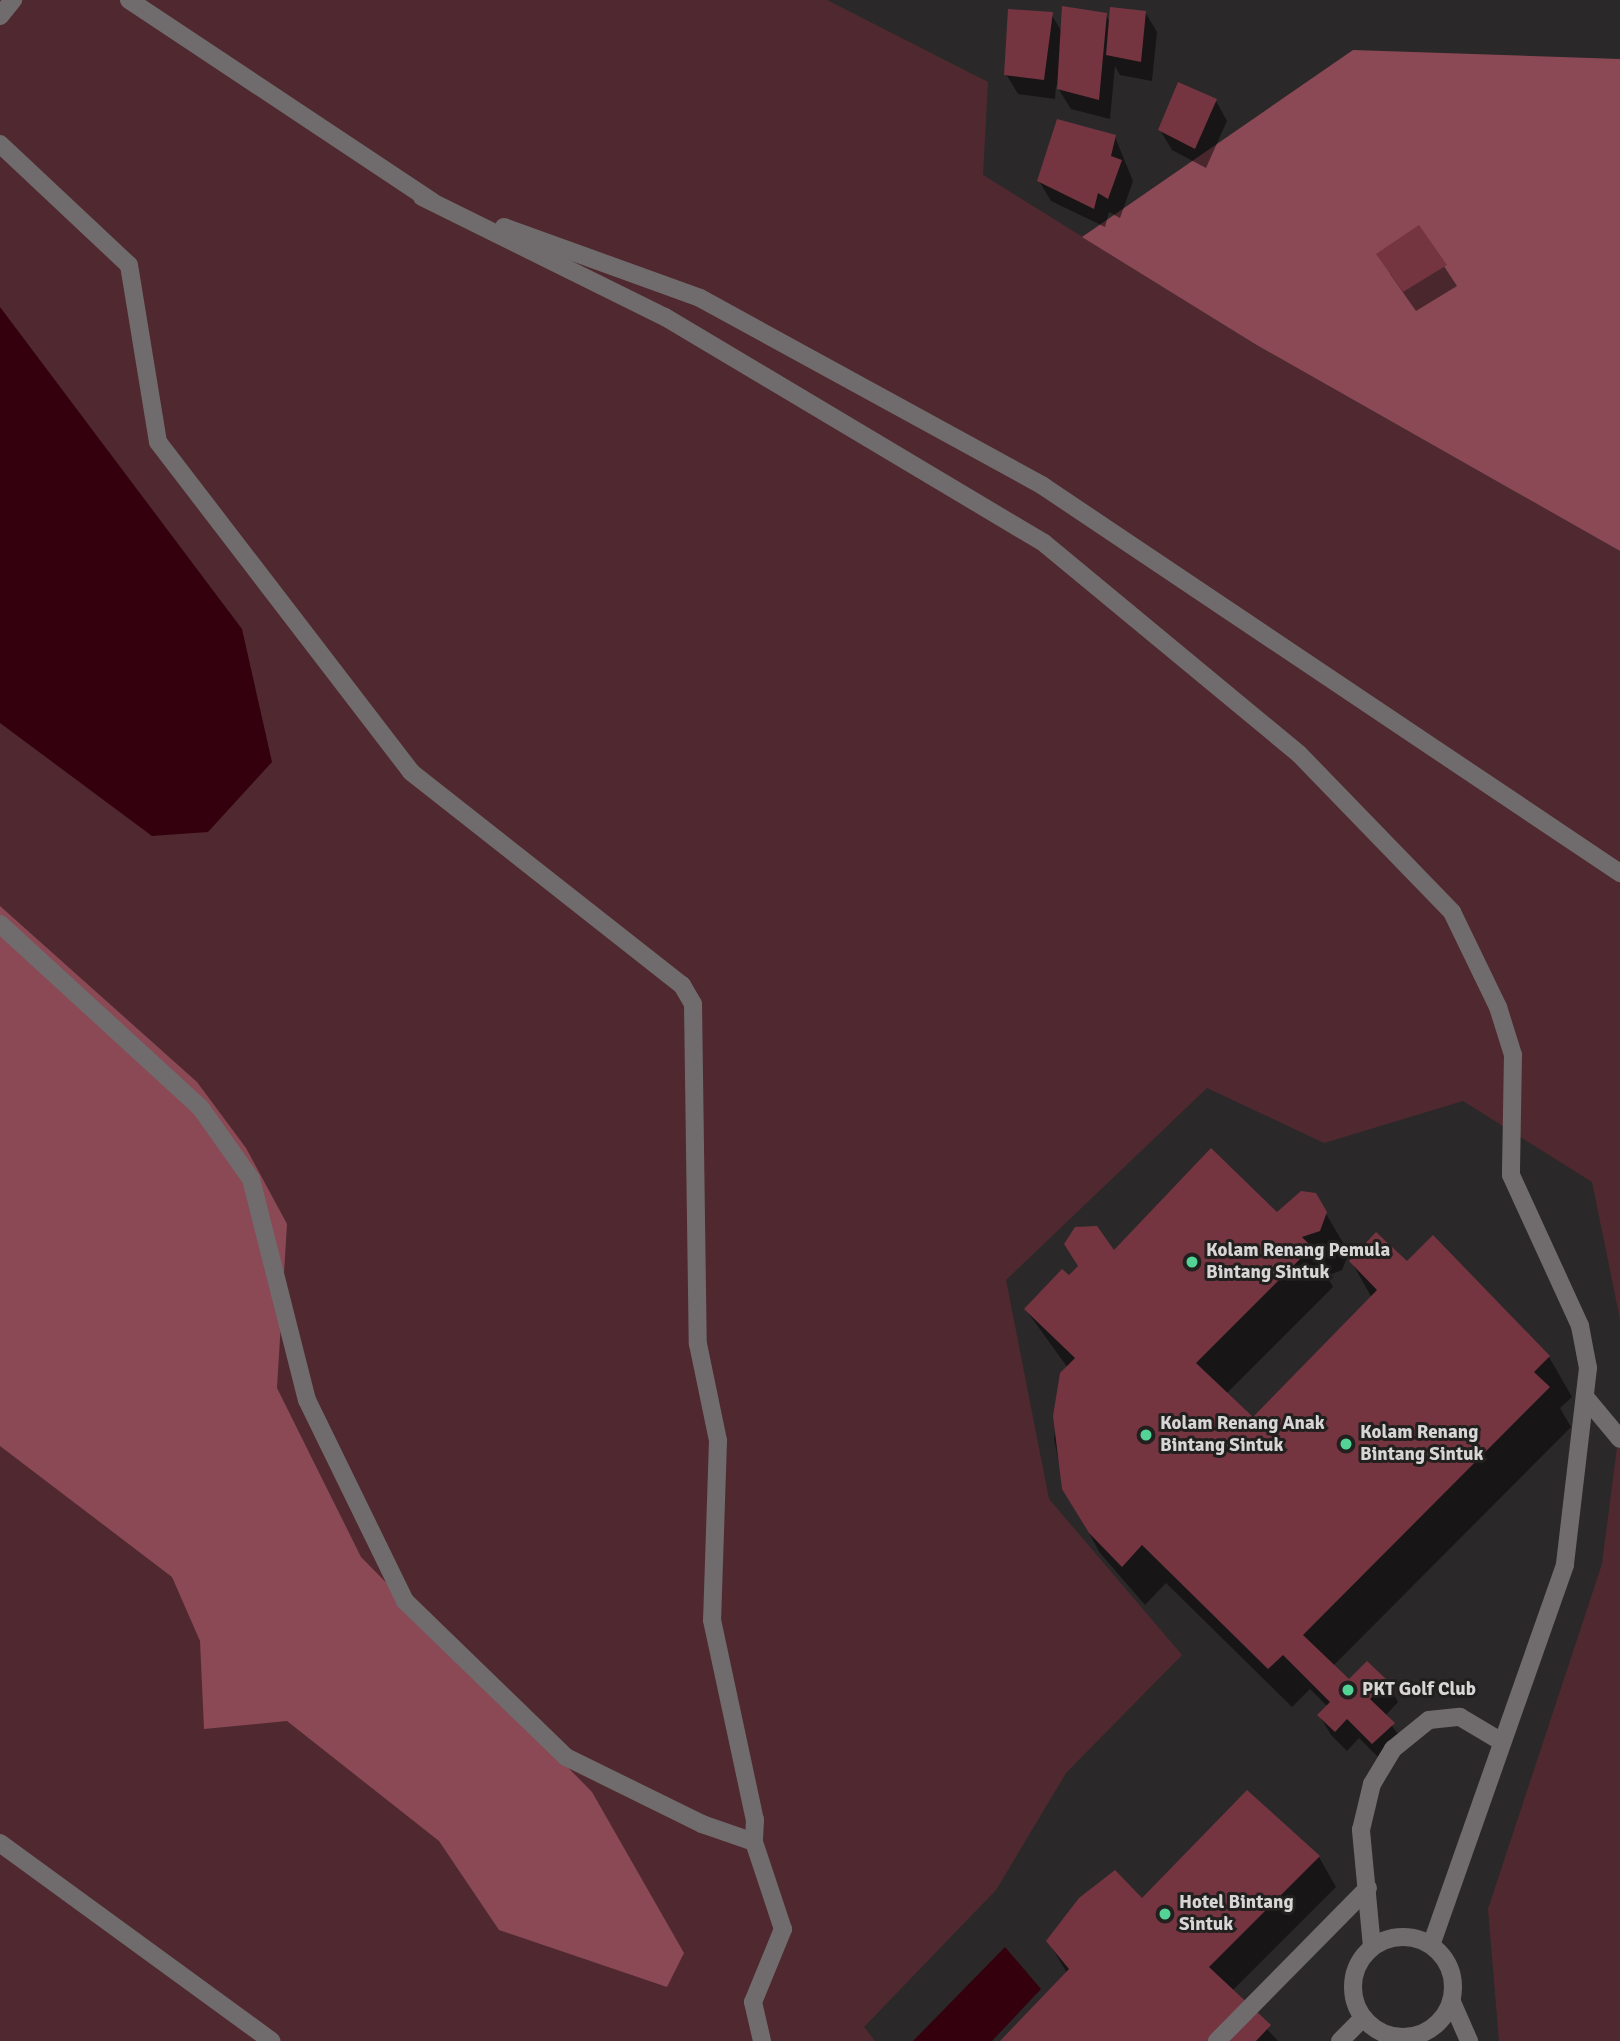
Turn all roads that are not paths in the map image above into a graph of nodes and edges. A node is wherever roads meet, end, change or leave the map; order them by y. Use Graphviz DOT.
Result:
graph roads {
  1 [pos="13,0"];
  2 [pos="129,0"];
  3 [pos="0,16"];
  4 [pos="0,144"];
  5 [pos="422,197"];
  6 [pos="1620,873"];
  7 [pos="0,924"];
  8 [pos="1586,1398"];
  9 [pos="1620,1439"];
  10 [pos="1502,1742"];
  11 [pos="754,1842"];
  12 [pos="0,1843"];
  13 [pos="1368,1888"];
  14 [pos="1432,1945"];
  15 [pos="1372,1947"];
  16 [pos="1452,2002"];
  17 [pos="1363,2018"];
  18 [pos="1407,2039"];
  19 [pos="272,2041"];
  20 [pos="762,2041"];
  21 [pos="1217,2041"];
  22 [pos="1339,2041"];
  23 [pos="1469,2041"];
  1 -- 3 [label="lane"];
  2 -- 5 [label="lane"];
  4 -- 11 [label="lane"];
  5 -- 6 [label="lane"];
  5 -- 8 [label="lane"];
  7 -- 11 [label="lane"];
  8 -- 9 [label="lane"];
  8 -- 10 [label="lane"];
  10 -- 13 [label="lane"];
  10 -- 14 [label="lane"];
  11 -- 20 [label="lane"];
  12 -- 19 [label="lane"];
  13 -- 15 [label="lane"];
  13 -- 21 [label="lane"];
  14 -- 15 [label="lane"];
  14 -- 16 [label="lane"];
  15 -- 17 [label="lane"];
  16 -- 18 [label="lane"];
  16 -- 23 [label="lane"];
  17 -- 18 [label="lane"];
  17 -- 22 [label="lane"];
}
